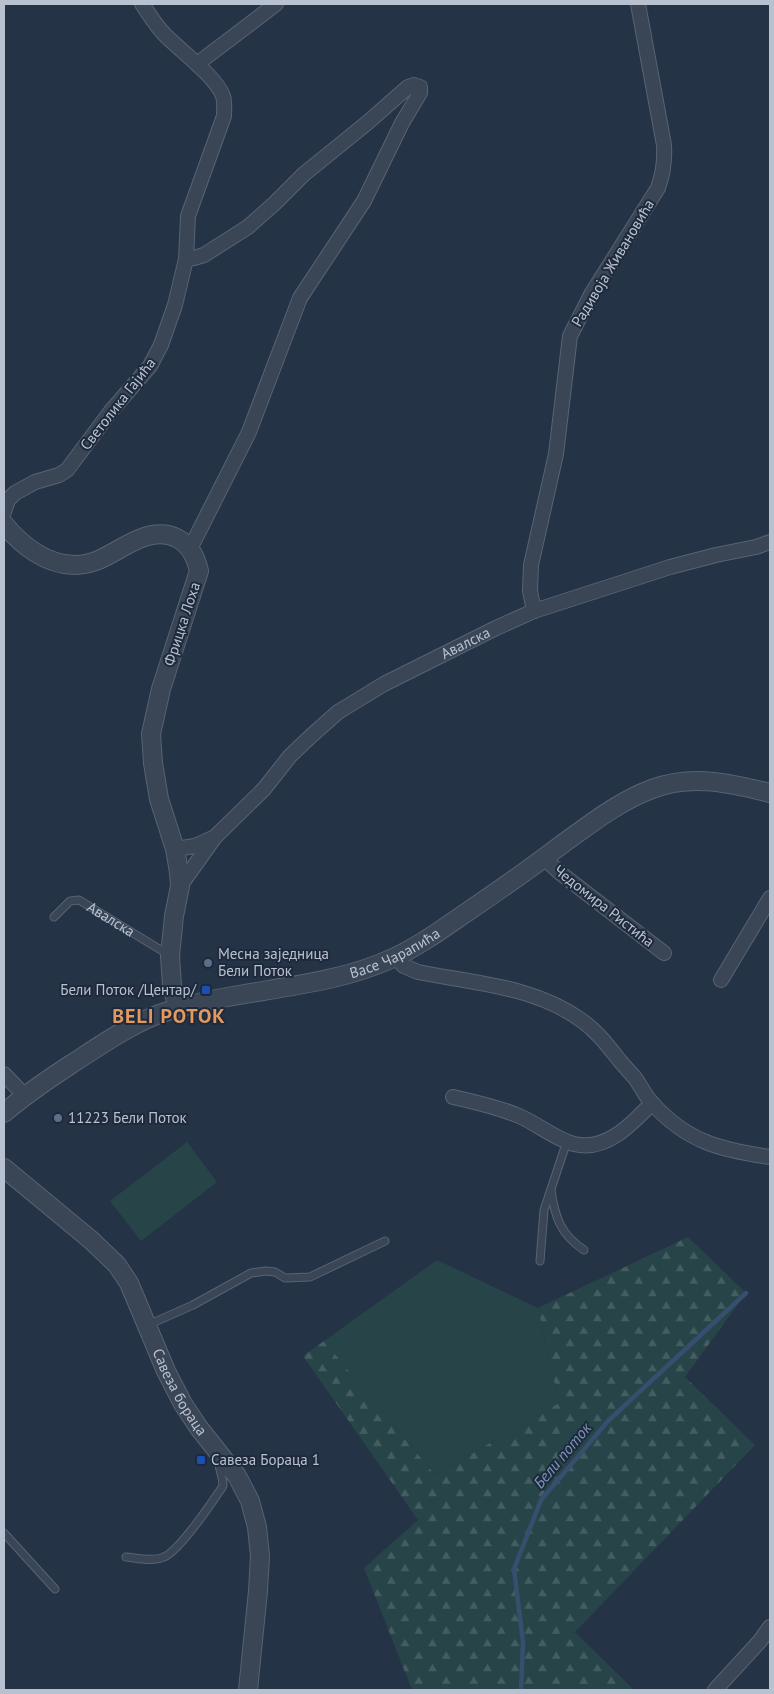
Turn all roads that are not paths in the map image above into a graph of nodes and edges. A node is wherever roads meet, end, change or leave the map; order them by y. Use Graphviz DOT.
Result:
graph roads {
  1 [pos="142,4"];
  2 [pos="276,4"];
  3 [pos="638,4"];
  4 [pos="198,64"];
  5 [pos="186,259"];
  6 [pos="4,512"];
  7 [pos="4,524"];
  8 [pos="770,542"];
  9 [pos="191,547"];
  10 [pos="534,611"];
  11 [pos="770,793"];
  12 [pos="215,837"];
  13 [pos="175,849"];
  14 [pos="544,858"];
  15 [pos="180,886"];
  16 [pos="770,898"];
  17 [pos="54,917"];
  18 [pos="664,954"];
  19 [pos="170,956"];
  20 [pos="396,957"];
  21 [pos="720,980"];
  22 [pos="178,1008"];
  23 [pos="4,1074"];
  24 [pos="25,1096"];
  25 [pos="453,1097"];
  26 [pos="652,1103"];
  27 [pos="4,1112"];
  28 [pos="567,1141"];
  29 [pos="770,1157"];
  30 [pos="4,1168"];
  31 [pos="550,1187"];
  32 [pos="385,1241"];
  33 [pos="584,1250"];
  34 [pos="540,1261"];
  35 [pos="147,1326"];
  36 [pos="218,1451"];
  37 [pos="4,1534"];
  38 [pos="126,1557"];
  39 [pos="55,1589"];
  40 [pos="770,1627"];
  41 [pos="248,1690"];
  42 [pos="715,1690"];
  1 -- 4 [label="street, Светолика Гајића"];
  2 -- 4 [label="street"];
  3 -- 10 [label="street, Радивоја Живановића"];
  4 -- 5 [label="street, Светолика Гајића"];
  5 -- 6 [label="street, Светолика Гајића"];
  5 -- 9 [label="street"];
  7 -- 9 [label="street"];
  8 -- 10 [label="street, Авалска"];
  9 -- 13 [label="street, Фрицка Лоха"];
  10 -- 12 [label="street, Авалска"];
  11 -- 14 [label="street, Васе Чарапића"];
  12 -- 13 [label="street, Авалска"];
  12 -- 15 [label="street, Авалска"];
  13 -- 15 [label="street, Авалска"];
  14 -- 18 [label="street, Чедомира Ристића"];
  14 -- 20 [label="street, Васе Чарапића"];
  15 -- 19 [label="street, Авалска"];
  16 -- 21 [label="street"];
  17 -- 19 [label="lane, Авалска"];
  19 -- 22 [label="street, Авалска"];
  20 -- 22 [label="street, Васе Чарапића"];
  20 -- 26 [label="street"];
  22 -- 24 [label="street, Васе Чарапића"];
  23 -- 24 [label="street"];
  24 -- 27 [label="street, Васе Чарапића"];
  25 -- 28 [label="street"];
  26 -- 28 [label="street"];
  26 -- 29 [label="street"];
  28 -- 31 [label="lane"];
  30 -- 35 [label="street, Савеза бораца"];
  31 -- 33 [label="lane"];
  31 -- 34 [label="lane"];
  32 -- 35 [label="lane"];
  35 -- 36 [label="street, Савеза бораца"];
  36 -- 38 [label="lane"];
  36 -- 41 [label="street, Савеза бораца"];
  37 -- 39 [label="lane"];
  40 -- 42 [label="street"];
}
